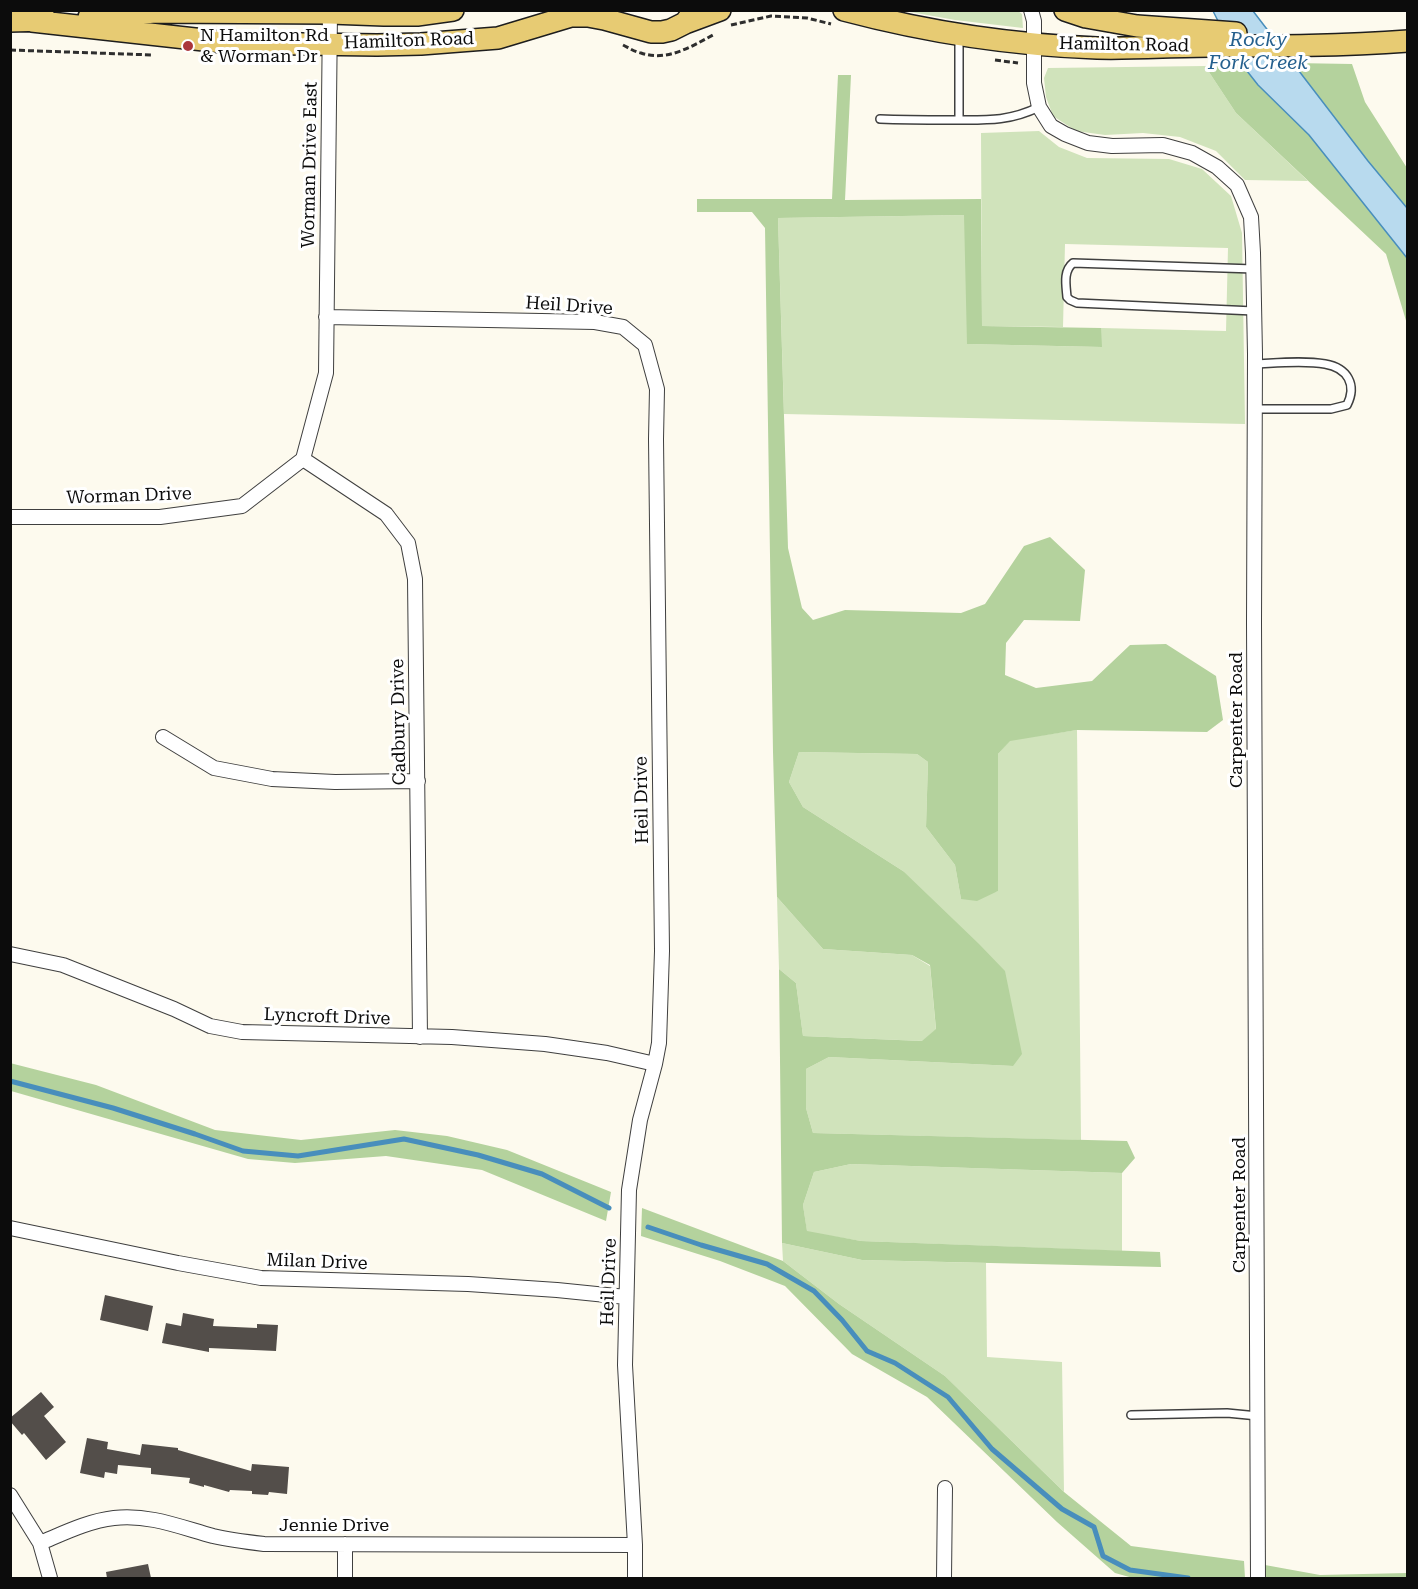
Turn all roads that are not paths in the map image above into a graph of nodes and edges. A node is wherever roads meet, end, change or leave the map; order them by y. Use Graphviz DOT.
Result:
graph roads {
  1 [pos="453,10"];
  2 [pos="554,10"];
  3 [pos="1031,10"];
  4 [pos="1065,10"];
  5 [pos="330,13"];
  6 [pos="615,13"];
  7 [pos="1087,14"];
  8 [pos="690,17"];
  9 [pos="843,18"];
  10 [pos="17,19"];
  11 [pos="724,22"];
  12 [pos="1407,34"];
  13 [pos="959,35"];
  14 [pos="1170,37"];
  15 [pos="470,39"];
  16 [pos="1351,39"];
  17 [pos="1407,41"];
  18 [pos="1033,43"];
  19 [pos="330,44"];
  20 [pos="1039,107"];
  21 [pos="880,119"];
  22 [pos="959,120"];
  23 [pos="1254,269"];
  24 [pos="1254,311"];
  25 [pos="326,317"];
  26 [pos="1255,363"];
  27 [pos="1255,409"];
  28 [pos="303,459"];
  29 [pos="10,517"];
  30 [pos="163,737"];
  31 [pos="418,781"];
  32 [pos="10,954"];
  33 [pos="420,1037"];
  34 [pos="655,1064"];
  35 [pos="10,1228"];
  36 [pos="626,1297"];
  37 [pos="1131,1416"];
  38 [pos="1258,1416"];
  39 [pos="945,1488"];
  40 [pos="10,1495"];
  41 [pos="40,1543"];
  42 [pos="345,1544"];
  43 [pos="634,1545"];
  44 [pos="50,1578"];
  45 [pos="345,1578"];
  46 [pos="635,1578"];
  47 [pos="944,1578"];
  48 [pos="1258,1578"];
  1 -- 5 [label="main road, Hamilton Road"];
  2 -- 15 [label="main road"];
  3 -- 18 [label="street"];
  4 -- 7 [label="main road, Hamilton Road"];
  5 -- 10 [label="main road, Hamilton Road"];
  5 -- 19 [label="street, Worman Drive East"];
  6 -- 8 [label="main road"];
  6 -- 15 [label="main road, Hamilton Road"];
  7 -- 14 [label="main road, Hamilton Road"];
  8 -- 11 [label="main road"];
  9 -- 13 [label="main road, Hamilton Road"];
  10 -- 19 [label="main road, Hamilton Road"];
  12 -- 16 [label="main road, Hamilton Road"];
  13 -- 18 [label="main road, Hamilton Road"];
  13 -- 22 [label="lane"];
  14 -- 16 [label="main road, Hamilton Road"];
  14 -- 18 [label="main road, Hamilton Road"];
  15 -- 19 [label="main road, Hamilton Road"];
  16 -- 17 [label="main road, Hamilton Road"];
  18 -- 20 [label="street"];
  19 -- 25 [label="street, Worman Drive East"];
  20 -- 22 [label="lane"];
  20 -- 23 [label="street, Carpenter Road"];
  21 -- 22 [label="lane"];
  23 -- 24 [label="street, Carpenter Road"];
  23 -- 24 [label="lane"];
  24 -- 26 [label="street, Carpenter Road"];
  25 -- 28 [label="street"];
  25 -- 34 [label="street, Heil Drive"];
  26 -- 27 [label="street, Carpenter Road"];
  26 -- 27 [label="lane"];
  27 -- 38 [label="street, Carpenter Road"];
  28 -- 29 [label="street, Worman Drive"];
  28 -- 31 [label="street, Cadbury Drive"];
  30 -- 31 [label="street"];
  31 -- 33 [label="street, Cadbury Drive"];
  32 -- 33 [label="street, Lyncroft Drive"];
  33 -- 34 [label="street, Lyncroft Drive"];
  34 -- 36 [label="street, Heil Drive"];
  35 -- 36 [label="street, Milan Drive"];
  36 -- 43 [label="street, Heil Drive"];
  37 -- 38 [label="lane"];
  38 -- 48 [label="street, Carpenter Road"];
  39 -- 47 [label="street"];
  40 -- 41 [label="street"];
  41 -- 42 [label="street, Jennie Drive"];
  41 -- 44 [label="street"];
  42 -- 43 [label="street, Jennie Drive"];
  42 -- 45 [label="street"];
  43 -- 46 [label="street, Heil Drive"];
}
